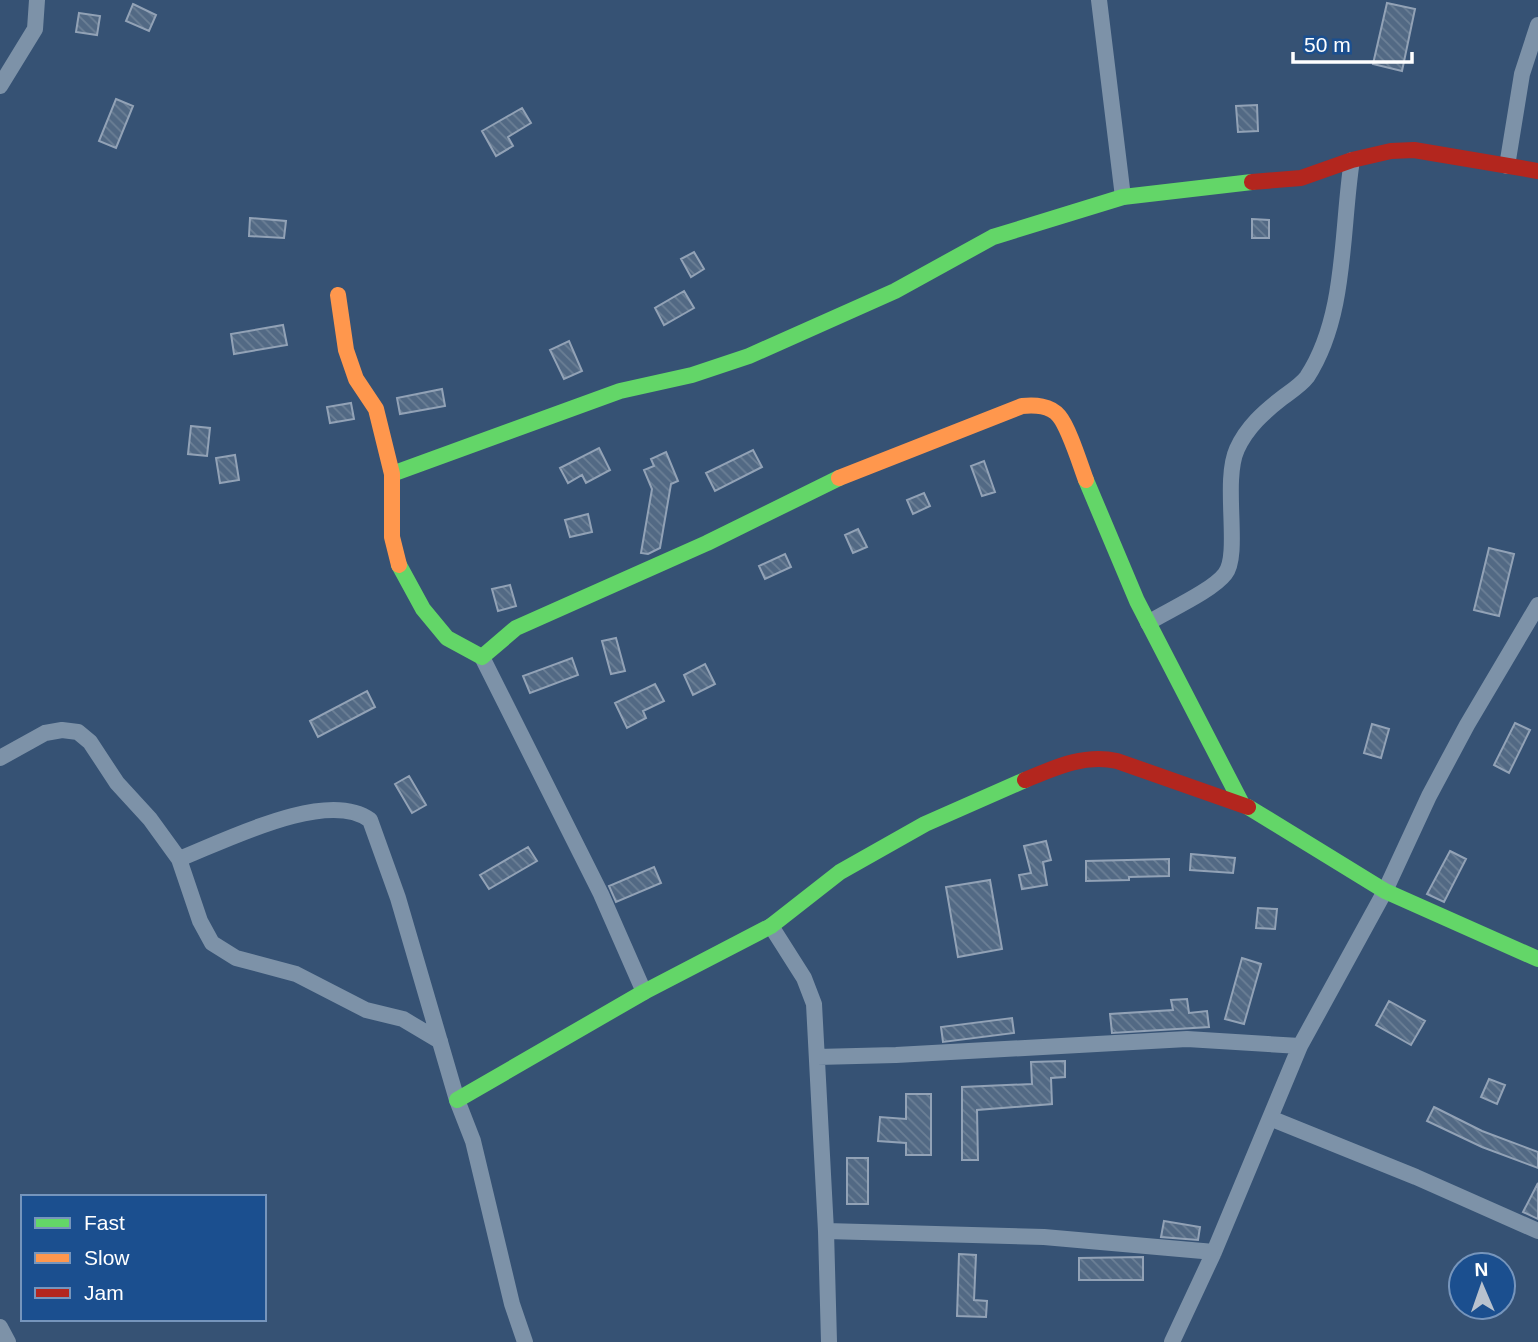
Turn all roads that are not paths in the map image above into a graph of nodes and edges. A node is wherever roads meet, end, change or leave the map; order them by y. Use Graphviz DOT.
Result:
graph roads {
  1 [pos="37,0"];
  2 [pos="1099,0"];
  3 [pos="1538,25"];
  4 [pos="0,86"];
  5 [pos="1352,160"];
  6 [pos="1507,166"];
  7 [pos="1538,171"];
  8 [pos="1123,197"];
  9 [pos="338,295"];
  10 [pos="392,474"];
  11 [pos="1538,605"];
  12 [pos="1148,622"];
  13 [pos="482,657"];
  14 [pos="0,758"];
  15 [pos="1242,804"];
  16 [pos="179,859"];
  17 [pos="1385,891"];
  18 [pos="771,926"];
  19 [pos="1538,959"];
  20 [pos="644,992"];
  21 [pos="440,1041"];
  22 [pos="1300,1046"];
  23 [pos="817,1057"];
  24 [pos="457,1100"];
  25 [pos="1270,1118"];
  26 [pos="826,1231"];
  27 [pos="1538,1231"];
  28 [pos="1214,1252"];
  29 [pos="0,1327"];
  30 [pos="8,1342"];
  31 [pos="524,1342"];
  32 [pos="829,1342"];
  33 [pos="1172,1342"];
  1 -- 4 [label="street"];
  2 -- 8 [label="street"];
  3 -- 6 [label="street"];
  5 -- 6 [label="street"];
  5 -- 8 [label="street"];
  5 -- 12 [label="street"];
  6 -- 7 [label="street"];
  8 -- 10 [label="street"];
  9 -- 10 [label="street"];
  10 -- 13 [label="street"];
  11 -- 17 [label="street"];
  12 -- 13 [label="street"];
  12 -- 15 [label="street"];
  13 -- 20 [label="street"];
  14 -- 16 [label="street"];
  15 -- 17 [label="street"];
  15 -- 18 [label="street"];
  16 -- 21 [label="street"];
  16 -- 21 [label="street"];
  17 -- 19 [label="street"];
  17 -- 22 [label="street"];
  18 -- 20 [label="street"];
  18 -- 23 [label="street"];
  20 -- 24 [label="street"];
  21 -- 24 [label="street"];
  22 -- 23 [label="street"];
  22 -- 25 [label="street"];
  23 -- 26 [label="street"];
  24 -- 31 [label="street"];
  25 -- 27 [label="street"];
  25 -- 28 [label="street"];
  26 -- 28 [label="street"];
  26 -- 32 [label="street"];
  28 -- 33 [label="street"];
  29 -- 30 [label="street"];
}
